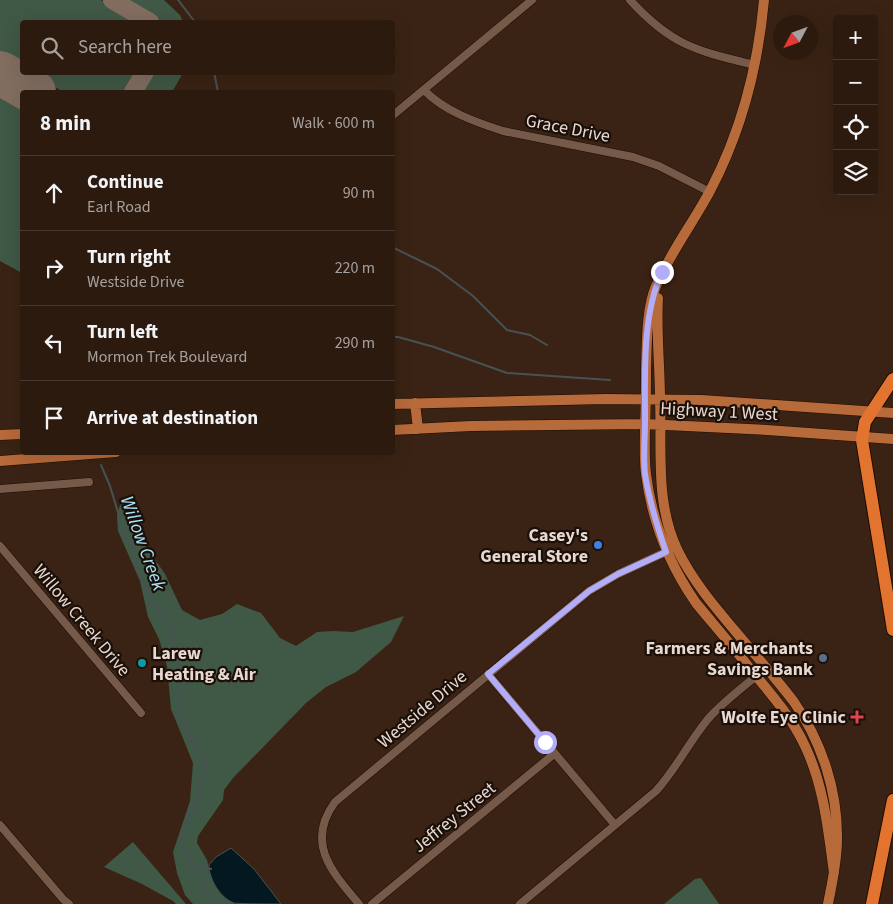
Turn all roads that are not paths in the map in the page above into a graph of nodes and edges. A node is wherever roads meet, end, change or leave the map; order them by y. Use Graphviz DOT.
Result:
graph roads {
  1 [pos="532,0"];
  2 [pos="630,0"];
  3 [pos="764,0"];
  4 [pos="756,65"];
  5 [pos="424,90"];
  6 [pos="395,114"];
  7 [pos="710,192"];
  8 [pos="662,272"];
  9 [pos="893,380"];
  10 [pos="645,400"];
  11 [pos="660,401"];
  12 [pos="415,402"];
  13 [pos="395,404"];
  14 [pos="871,411"];
  15 [pos="893,413"];
  16 [pos="645,424"];
  17 [pos="660,425"];
  18 [pos="418,429"];
  19 [pos="395,430"];
  20 [pos="20,434"];
  21 [pos="0,435"];
  22 [pos="862,436"];
  23 [pos="893,439"];
  24 [pos="77,455"];
  25 [pos="0,461"];
  26 [pos="89,482"];
  27 [pos="0,489"];
  28 [pos="0,546"];
  29 [pos="677,548"];
  30 [pos="666,552"];
  31 [pos="893,630"];
  32 [pos="766,668"];
  33 [pos="488,674"];
  34 [pos="757,676"];
  35 [pos="141,713"];
  36 [pos="554,754"];
  37 [pos="893,800"];
  38 [pos="0,826"];
  39 [pos="615,826"];
  40 [pos="893,830"];
  41 [pos="834,873"];
  42 [pos="69,904"];
  43 [pos="359,904"];
  44 [pos="372,904"];
  45 [pos="520,904"];
  46 [pos="828,904"];
  47 [pos="873,904"];
  1 -- 5 [label="street"];
  2 -- 4 [label="street"];
  3 -- 4 [label="main road"];
  4 -- 7 [label="main road"];
  5 -- 6 [label="street"];
  5 -- 7 [label="street, Grace Drive"];
  7 -- 8 [label="main road"];
  8 -- 10 [label="main road"];
  8 -- 11 [label="main road"];
  9 -- 14 [label="highway"];
  10 -- 11 [label="main road, Highway 1 West"];
  10 -- 12 [label="main road, Highway 1 West"];
  10 -- 16 [label="main road"];
  11 -- 14 [label="main road, Highway 1 West"];
  11 -- 17 [label="main road"];
  12 -- 13 [label="main road, Highway 1 West"];
  12 -- 18 [label="main road"];
  14 -- 15 [label="main road, Highway 1 West"];
  14 -- 22 [label="highway"];
  16 -- 17 [label="main road, Highway 1 West"];
  16 -- 18 [label="main road, Highway 1 West"];
  16 -- 30 [label="main road"];
  17 -- 22 [label="main road, Highway 1 West"];
  17 -- 29 [label="main road"];
  18 -- 19 [label="main road, Highway 1 West"];
  20 -- 21 [label="main road"];
  22 -- 23 [label="main road, Highway 1 West"];
  22 -- 31 [label="highway"];
  24 -- 25 [label="main road"];
  26 -- 27 [label="street"];
  28 -- 35 [label="street, Willow Creek Drive"];
  29 -- 30 [label="street, Westside Drive"];
  29 -- 32 [label="main road"];
  30 -- 33 [label="street, Westside Drive"];
  30 -- 34 [label="main road"];
  32 -- 34 [label="street"];
  32 -- 41 [label="main road"];
  33 -- 36 [label="street"];
  33 -- 43 [label="street, Westside Drive"];
  34 -- 39 [label="street"];
  34 -- 41 [label="main road"];
  36 -- 39 [label="street"];
  36 -- 44 [label="street, Jeffrey Street"];
  37 -- 47 [label="highway"];
  38 -- 42 [label="street"];
  39 -- 45 [label="street"];
  40 -- 47 [label="highway"];
  41 -- 46 [label="main road"];
}
